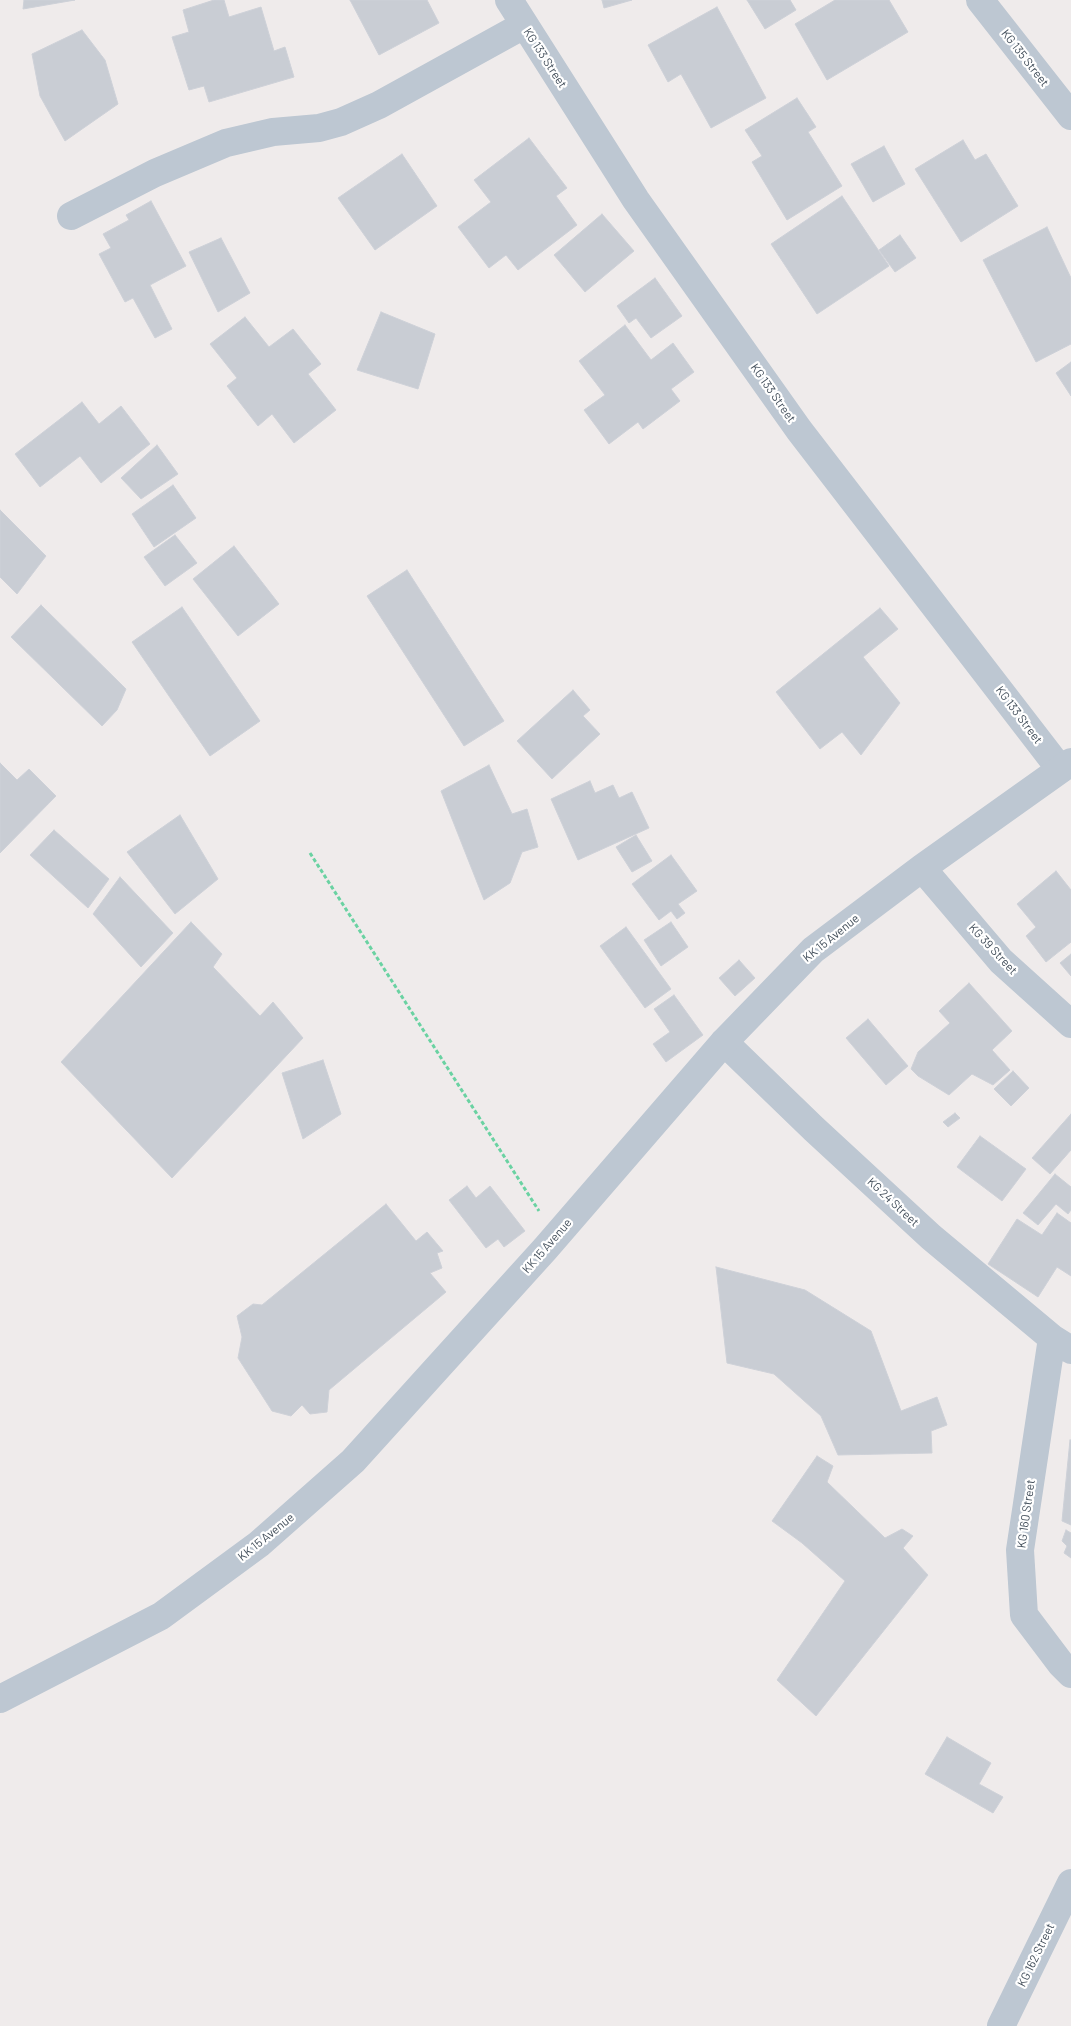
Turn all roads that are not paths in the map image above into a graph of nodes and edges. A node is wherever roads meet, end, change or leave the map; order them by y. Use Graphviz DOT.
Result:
graph roads {
  1 [pos="509,0"];
  2 [pos="980,0"];
  3 [pos="524,25"];
  4 [pos="1071,116"];
  5 [pos="71,216"];
  6 [pos="1066,766"];
  7 [pos="922,868"];
  8 [pos="1071,1024"];
  9 [pos="724,1042"];
  10 [pos="1062,1344"];
  11 [pos="1071,1674"];
  12 [pos="0,1699"];
  13 [pos="1071,1883"];
  14 [pos="1001,2026"];
  1 -- 3 [label="street, KG 133 Street"];
  2 -- 4 [label="street, KG 135 Street"];
  3 -- 5 [label="street"];
  3 -- 6 [label="street, KG 133 Street"];
  6 -- 7 [label="street, KK 15 Avenue"];
  7 -- 8 [label="street, KG 39 Street"];
  7 -- 9 [label="street, KK 15 Avenue"];
  9 -- 10 [label="street, KG 24 Street"];
  9 -- 12 [label="street, KK 15 Avenue"];
  10 -- 11 [label="street, KG 160 Street"];
  13 -- 14 [label="street, KG 162 Street"];
}
